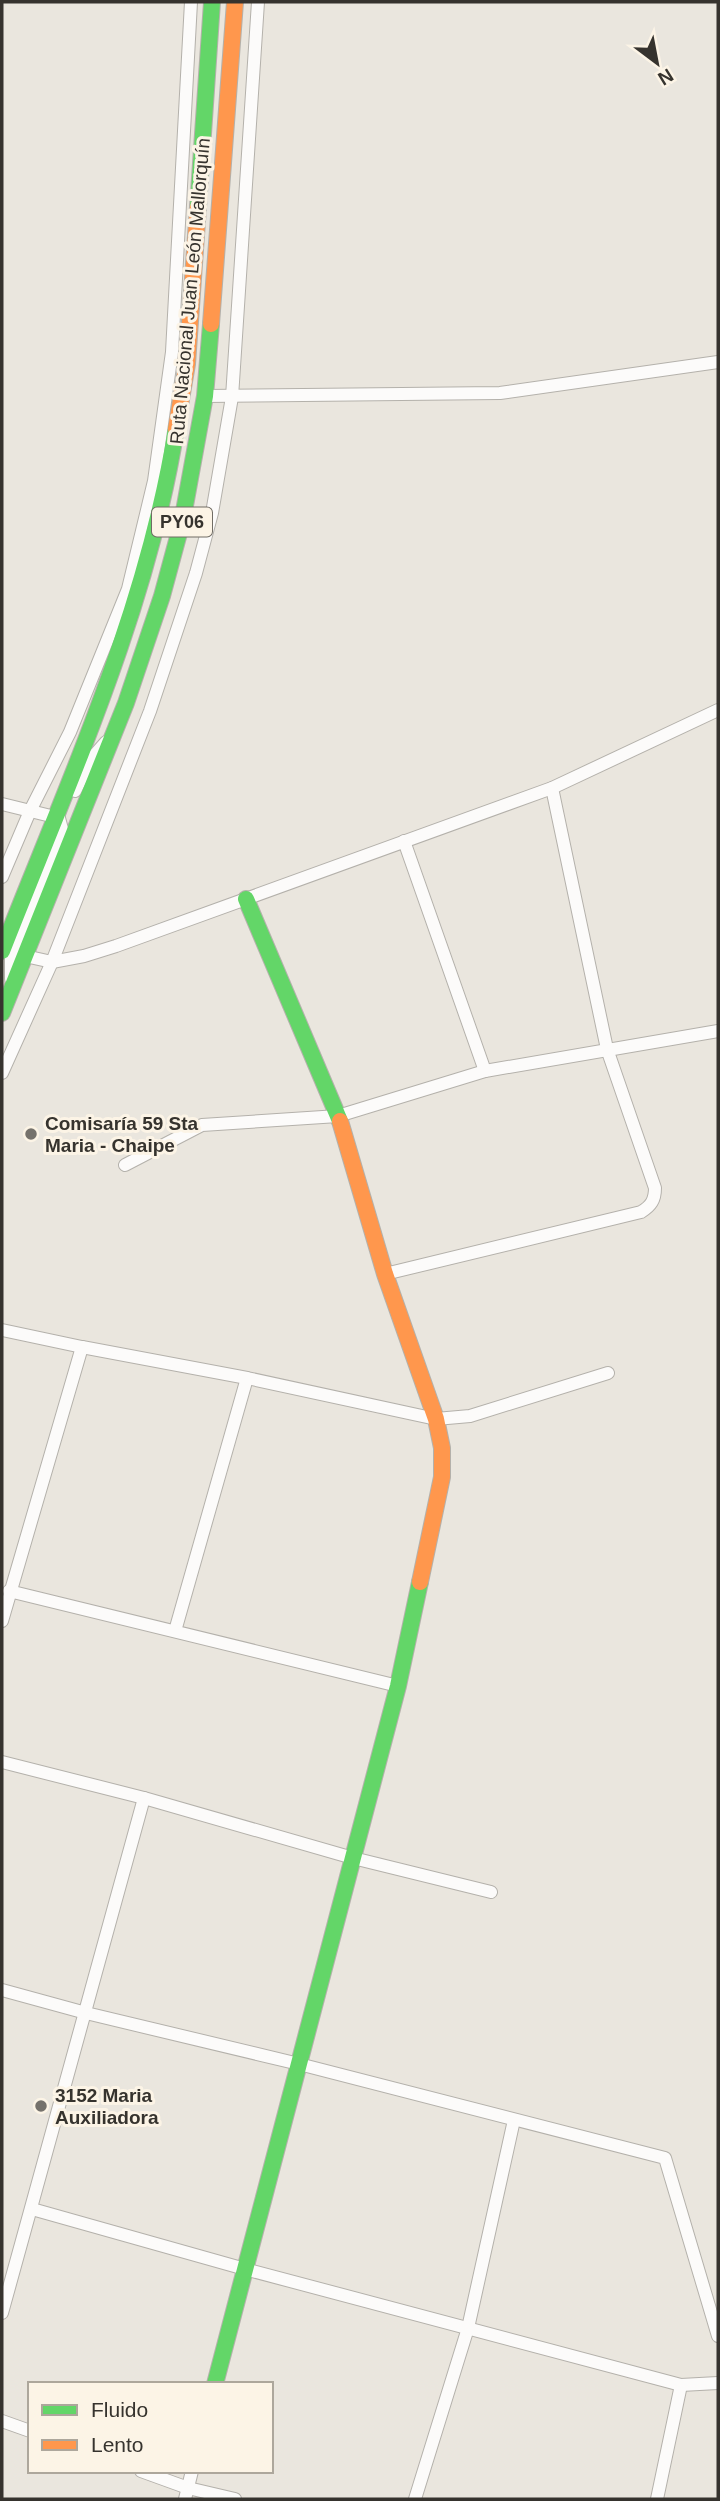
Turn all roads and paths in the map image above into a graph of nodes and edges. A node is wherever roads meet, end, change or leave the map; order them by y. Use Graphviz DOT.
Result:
graph roads {
  1 [pos="191,2"];
  2 [pos="212,2"];
  3 [pos="235,2"];
  4 [pos="258,2"];
  5 [pos="718,362"];
  6 [pos="205,396"];
  7 [pos="232,397"];
  8 [pos="718,710"];
  9 [pos="113,734"];
  10 [pos="552,788"];
  11 [pos="2,804"];
  12 [pos="30,811"];
  13 [pos="56,818"];
  14 [pos="404,841"];
  15 [pos="2,877"];
  16 [pos="246,899"];
  17 [pos="2,951"];
  18 [pos="25,956"];
  19 [pos="52,962"];
  20 [pos="11,990"];
  21 [pos="2,1013"];
  22 [pos="718,1031"];
  23 [pos="607,1049"];
  24 [pos="485,1072"];
  25 [pos="2,1073"];
  26 [pos="338,1116"];
  27 [pos="125,1165"];
  28 [pos="385,1273"];
  29 [pos="2,1329"];
  30 [pos="82,1347"];
  31 [pos="608,1373"];
  32 [pos="247,1378"];
  33 [pos="436,1419"];
  34 [pos="9,1591"];
  35 [pos="2,1620"];
  36 [pos="175,1631"];
  37 [pos="398,1686"];
  38 [pos="2,1762"];
  39 [pos="144,1798"];
  40 [pos="353,1858"];
  41 [pos="491,1892"];
  42 [pos="2,1990"];
  43 [pos="86,2013"];
  44 [pos="299,2064"];
  45 [pos="514,2120"];
  46 [pos="32,2209"];
  47 [pos="245,2269"];
  48 [pos="2,2313"];
  49 [pos="468,2328"];
  50 [pos="718,2336"];
  51 [pos="216,2382"];
  52 [pos="718,2383"];
  53 [pos="681,2385"];
  54 [pos="2,2421"];
  55 [pos="28,2430"];
  56 [pos="145,2473"];
  57 [pos="191,2473"];
  58 [pos="186,2494"];
  59 [pos="235,2499"];
  60 [pos="415,2499"];
  61 [pos="657,2499"];
  1 -- 12 [label="street"];
  2 -- 13 [label="main road, Ruta Nacional Juan León Mallorquín / PY06"];
  3 -- 6 [label="main road, Ruta Nacional Juan León Mallorquín / PY06"];
  4 -- 7 [label="street"];
  5 -- 7 [label="street"];
  6 -- 7 [label="street"];
  6 -- 9 [label="main road, Ruta Nacional Juan León Mallorquín / PY06"];
  7 -- 19 [label="street"];
  8 -- 10 [label="street"];
  9 -- 13 [label="street"];
  9 -- 18 [label="main road, Ruta Nacional Juan León Mallorquín / PY06"];
  10 -- 14 [label="street"];
  10 -- 23 [label="street"];
  11 -- 12 [label="street"];
  12 -- 13 [label="street"];
  12 -- 15 [label="street"];
  13 -- 17 [label="main road, Ruta Nacional Juan León Mallorquín / PY06"];
  13 -- 20 [label="street"];
  14 -- 16 [label="street"];
  14 -- 24 [label="street"];
  16 -- 19 [label="street"];
  16 -- 26 [label="main road"];
  18 -- 19 [label="street"];
  18 -- 20 [label="main road, Ruta Nacional Juan León Mallorquín / PY06"];
  19 -- 25 [label="street"];
  20 -- 21 [label="main road, Ruta Nacional Juan León Mallorquín / PY06"];
  22 -- 23 [label="street"];
  23 -- 24 [label="street"];
  23 -- 28 [label="street"];
  24 -- 26 [label="street"];
  26 -- 27 [label="street"];
  26 -- 28 [label="main road"];
  28 -- 33 [label="main road"];
  29 -- 30 [label="street"];
  30 -- 32 [label="street"];
  30 -- 34 [label="street"];
  31 -- 33 [label="street"];
  32 -- 33 [label="street"];
  32 -- 36 [label="street"];
  33 -- 37 [label="main road"];
  34 -- 35 [label="street"];
  34 -- 36 [label="street"];
  36 -- 37 [label="street"];
  37 -- 40 [label="main road"];
  38 -- 39 [label="street"];
  39 -- 40 [label="street"];
  39 -- 43 [label="street"];
  40 -- 41 [label="street"];
  40 -- 44 [label="main road"];
  42 -- 43 [label="street"];
  43 -- 44 [label="street"];
  43 -- 46 [label="street"];
  44 -- 45 [label="street"];
  44 -- 47 [label="main road"];
  45 -- 49 [label="street"];
  45 -- 50 [label="street"];
  46 -- 47 [label="street"];
  46 -- 48 [label="street"];
  47 -- 49 [label="street"];
  47 -- 51 [label="main road"];
  49 -- 53 [label="street"];
  49 -- 60 [label="street"];
  52 -- 53 [label="street"];
  53 -- 61 [label="street"];
  54 -- 55 [label="street"];
  56 -- 58 [label="street"];
  57 -- 58 [label="street"];
  58 -- 59 [label="street"];
}
